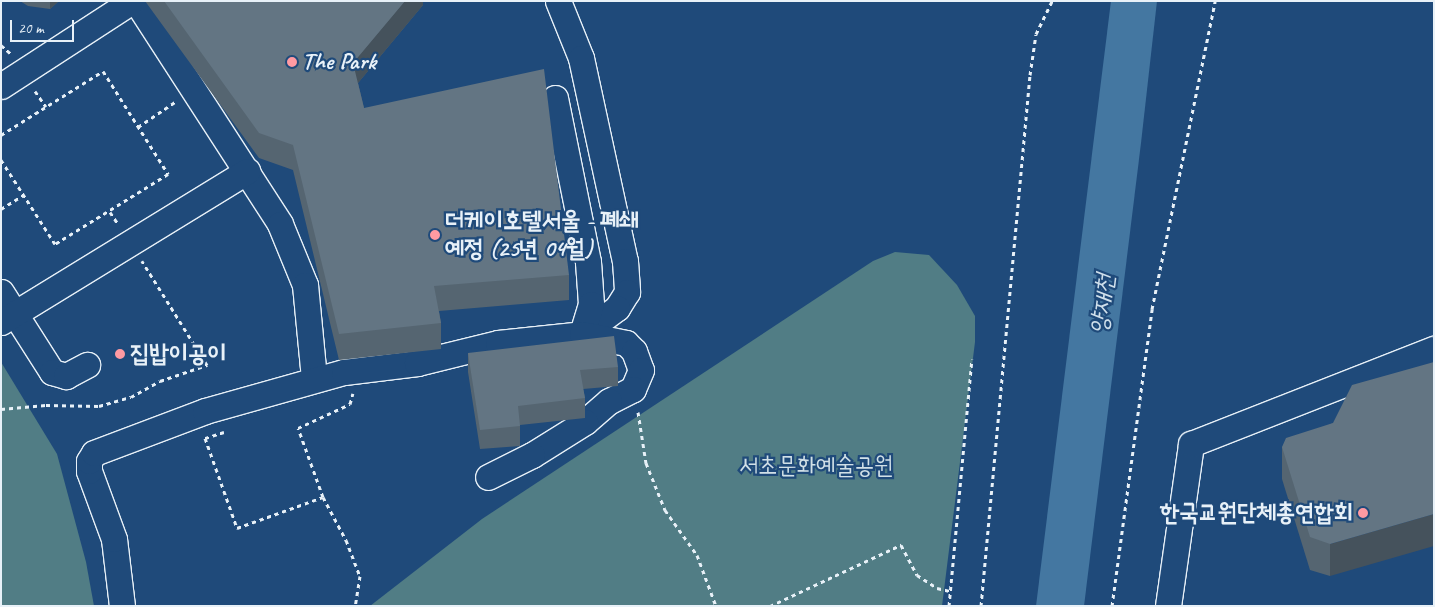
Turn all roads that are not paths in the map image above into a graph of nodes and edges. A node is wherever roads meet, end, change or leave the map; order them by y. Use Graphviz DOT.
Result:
graph roads {
  1 [pos="132,1"];
  2 [pos="136,1"];
  3 [pos="558,1"];
  4 [pos="1,86"];
  5 [pos="555,98"];
  6 [pos="247,171"];
  7 [pos="1,292"];
  8 [pos="8,318"];
  9 [pos="582,334"];
  10 [pos="1434,349"];
  11 [pos="87,365"];
  12 [pos="314,378"];
  13 [pos="488,477"];
  14 [pos="122,606"];
  15 [pos="1168,606"];
  1 -- 4 [label="street"];
  2 -- 6 [label="street"];
  3 -- 9 [label="street"];
  5 -- 9 [label="street"];
  6 -- 8 [label="street"];
  6 -- 12 [label="street"];
  7 -- 8 [label="street"];
  8 -- 11 [label="street"];
  9 -- 12 [label="street"];
  9 -- 13 [label="street"];
  10 -- 15 [label="street"];
  12 -- 14 [label="street"];
}
